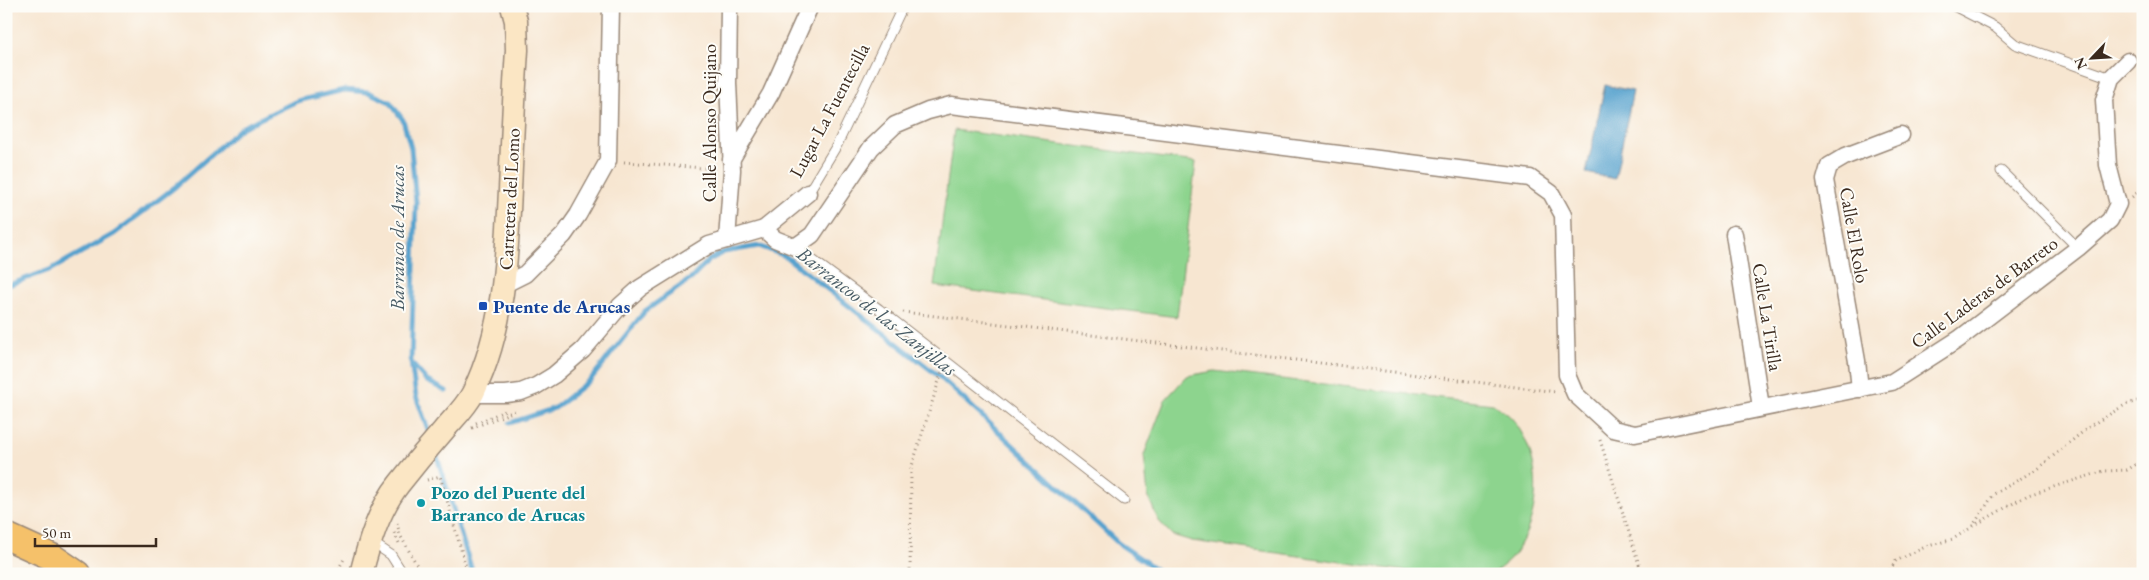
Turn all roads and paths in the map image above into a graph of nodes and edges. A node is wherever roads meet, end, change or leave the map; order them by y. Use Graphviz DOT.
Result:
graph roads {
  1 [pos="611,6"];
  2 [pos="729,6"];
  3 [pos="810,6"];
  4 [pos="903,6"];
  5 [pos="1954,6"];
  6 [pos="515,11"];
  7 [pos="2128,61"];
  8 [pos="2111,78"];
  9 [pos="1902,135"];
  10 [pos="608,161"];
  11 [pos="731,165"];
  12 [pos="2001,171"];
  13 [pos="808,193"];
  14 [pos="764,229"];
  15 [pos="1734,234"];
  16 [pos="728,240"];
  17 [pos="795,247"];
  18 [pos="2078,248"];
  19 [pos="504,284"];
  20 [pos="880,309"];
  21 [pos="946,362"];
  22 [pos="1860,389"];
  23 [pos="473,394"];
  24 [pos="1575,394"];
  25 [pos="2143,399"];
  26 [pos="520,407"];
  27 [pos="1761,407"];
  28 [pos="1590,408"];
  29 [pos="466,424"];
  30 [pos="2143,460"];
  31 [pos="436,470"];
  32 [pos="427,474"];
  33 [pos="422,479"];
  34 [pos="427,480"];
  35 [pos="421,488"];
  36 [pos="1124,500"];
  37 [pos="400,516"];
  38 [pos="394,518"];
  39 [pos="1972,526"];
  40 [pos="6,536"];
  41 [pos="370,541"];
  42 [pos="403,550"];
  43 [pos="407,558"];
  44 [pos="77,574"];
  45 [pos="361,574"];
  46 [pos="403,574"];
  47 [pos="416,574"];
  48 [pos="422,574"];
  49 [pos="468,574"];
  50 [pos="910,574"];
  51 [pos="1642,574"];
  52 [pos="1887,574"];
  1 -- 10 [label="street"];
  2 -- 11 [label="street, Calle Alonso Quijano"];
  3 -- 11 [label="street"];
  4 -- 13 [label="lane, Lugar La Fuentecilla"];
  5 -- 8 [label="lane"];
  6 -- 19 [label="main road, Carretera del Lomo"];
  7 -- 8 [label="street, Calle Laderas de Barreto"];
  8 -- 18 [label="street, Calle Laderas de Barreto"];
  9 -- 22 [label="street, Calle El Rolo"];
  10 -- 11 [label="path"];
  10 -- 19 [label="street"];
  11 -- 16 [label="street, Calle Alonso Quijano"];
  12 -- 18 [label="lane"];
  13 -- 14 [label="street, Lugar La Fuentecilla"];
  14 -- 16 [label="street, Lugar La Fuentecilla"];
  14 -- 17 [label="street"];
  15 -- 27 [label="street, Calle La Tirilla"];
  16 -- 23 [label="street, Lugar La Fuentecilla"];
  17 -- 20 [label="lane"];
  17 -- 24 [label="street"];
  18 -- 22 [label="street, Calle Laderas de Barreto"];
  19 -- 23 [label="main road, Carretera del Lomo"];
  20 -- 21 [label="lane"];
  20 -- 24 [label="path"];
  21 -- 36 [label="lane"];
  21 -- 50 [label="path"];
  22 -- 27 [label="street, Calle Laderas de Barreto"];
  23 -- 29 [label="main road, Carretera del Lomo"];
  24 -- 28 [label="street, Calle Laderas de Barreto"];
  25 -- 39 [label="path"];
  26 -- 29 [label="path"];
  27 -- 28 [label="street, Calle Laderas de Barreto"];
  28 -- 51 [label="path"];
  29 -- 41 [label="main road, Carretera del Lomo"];
  30 -- 39 [label="path"];
  31 -- 34 [label="path"];
  32 -- 33 [label="path"];
  34 -- 35 [label="path"];
  34 -- 49 [label="path"];
  37 -- 48 [label="path"];
  38 -- 42 [label="path"];
  39 -- 52 [label="path"];
  40 -- 44 [label="main road"];
  41 -- 45 [label="main road"];
  41 -- 46 [label="lane"];
  43 -- 47 [label="path"];
}
